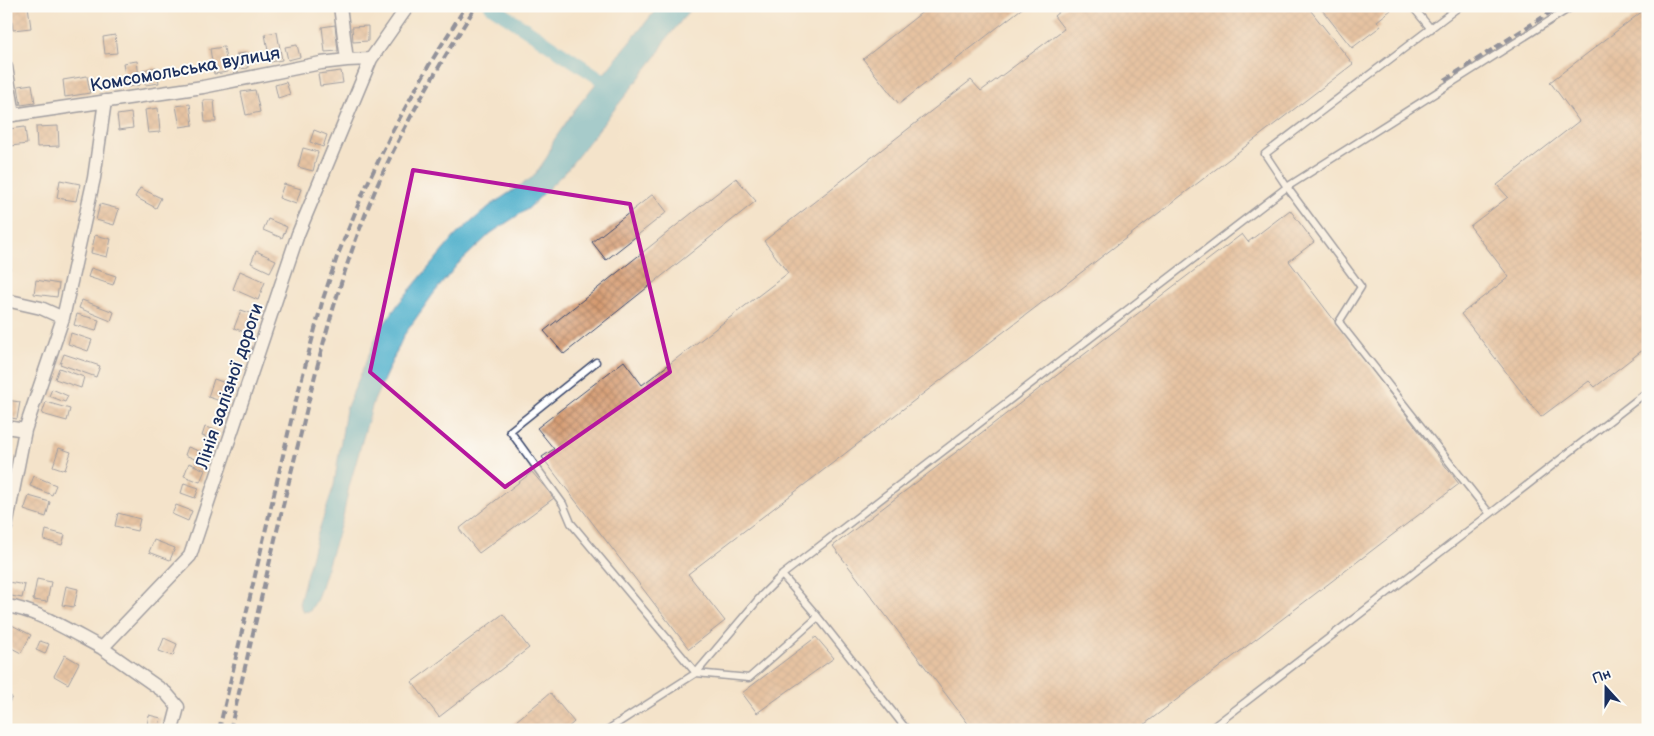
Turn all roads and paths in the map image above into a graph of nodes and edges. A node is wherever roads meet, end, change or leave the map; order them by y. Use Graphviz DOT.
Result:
graph roads {
  1 [pos="340,6"];
  2 [pos="408,6"];
  3 [pos="1412,6"];
  4 [pos="1460,6"];
  5 [pos="1573,6"];
  6 [pos="1431,29"];
  7 [pos="371,59"];
  8 [pos="347,60"];
  9 [pos="6,67"];
  10 [pos="105,101"];
  11 [pos="10,116"];
  12 [pos="1287,187"];
  13 [pos="6,300"];
  14 [pos="63,318"];
  15 [pos="596,362"];
  16 [pos="1648,391"];
  17 [pos="6,427"];
  18 [pos="25,430"];
  19 [pos="1490,514"];
  20 [pos="6,527"];
  21 [pos="782,575"];
  22 [pos="6,606"];
  23 [pos="818,617"];
  24 [pos="102,648"];
  25 [pos="696,673"];
  26 [pos="172,730"];
  27 [pos="607,730"];
  28 [pos="907,730"];
  29 [pos="1209,730"];
  1 -- 8 [label="street"];
  2 -- 7 [label="street, Лінія залізної дороги"];
  3 -- 6 [label="lane"];
  4 -- 6 [label="lane"];
  5 -- 12 [label="lane"];
  6 -- 12 [label="lane"];
  7 -- 8 [label="street, Комсомольська вулиця"];
  7 -- 24 [label="street, Лінія залізної дороги"];
  8 -- 10 [label="street, Комсомольська вулиця"];
  9 -- 11 [label="street"];
  10 -- 11 [label="street, Комсомольська вулиця"];
  10 -- 14 [label="street"];
  12 -- 19 [label="lane"];
  12 -- 21 [label="lane"];
  13 -- 14 [label="street"];
  14 -- 18 [label="street"];
  15 -- 25 [label="lane"];
  16 -- 19 [label="lane"];
  17 -- 18 [label="street"];
  18 -- 20 [label="street"];
  19 -- 29 [label="lane"];
  21 -- 23 [label="lane"];
  21 -- 25 [label="lane"];
  22 -- 24 [label="street"];
  23 -- 25 [label="lane"];
  23 -- 28 [label="lane"];
  24 -- 26 [label="street"];
  25 -- 27 [label="lane"];
}
